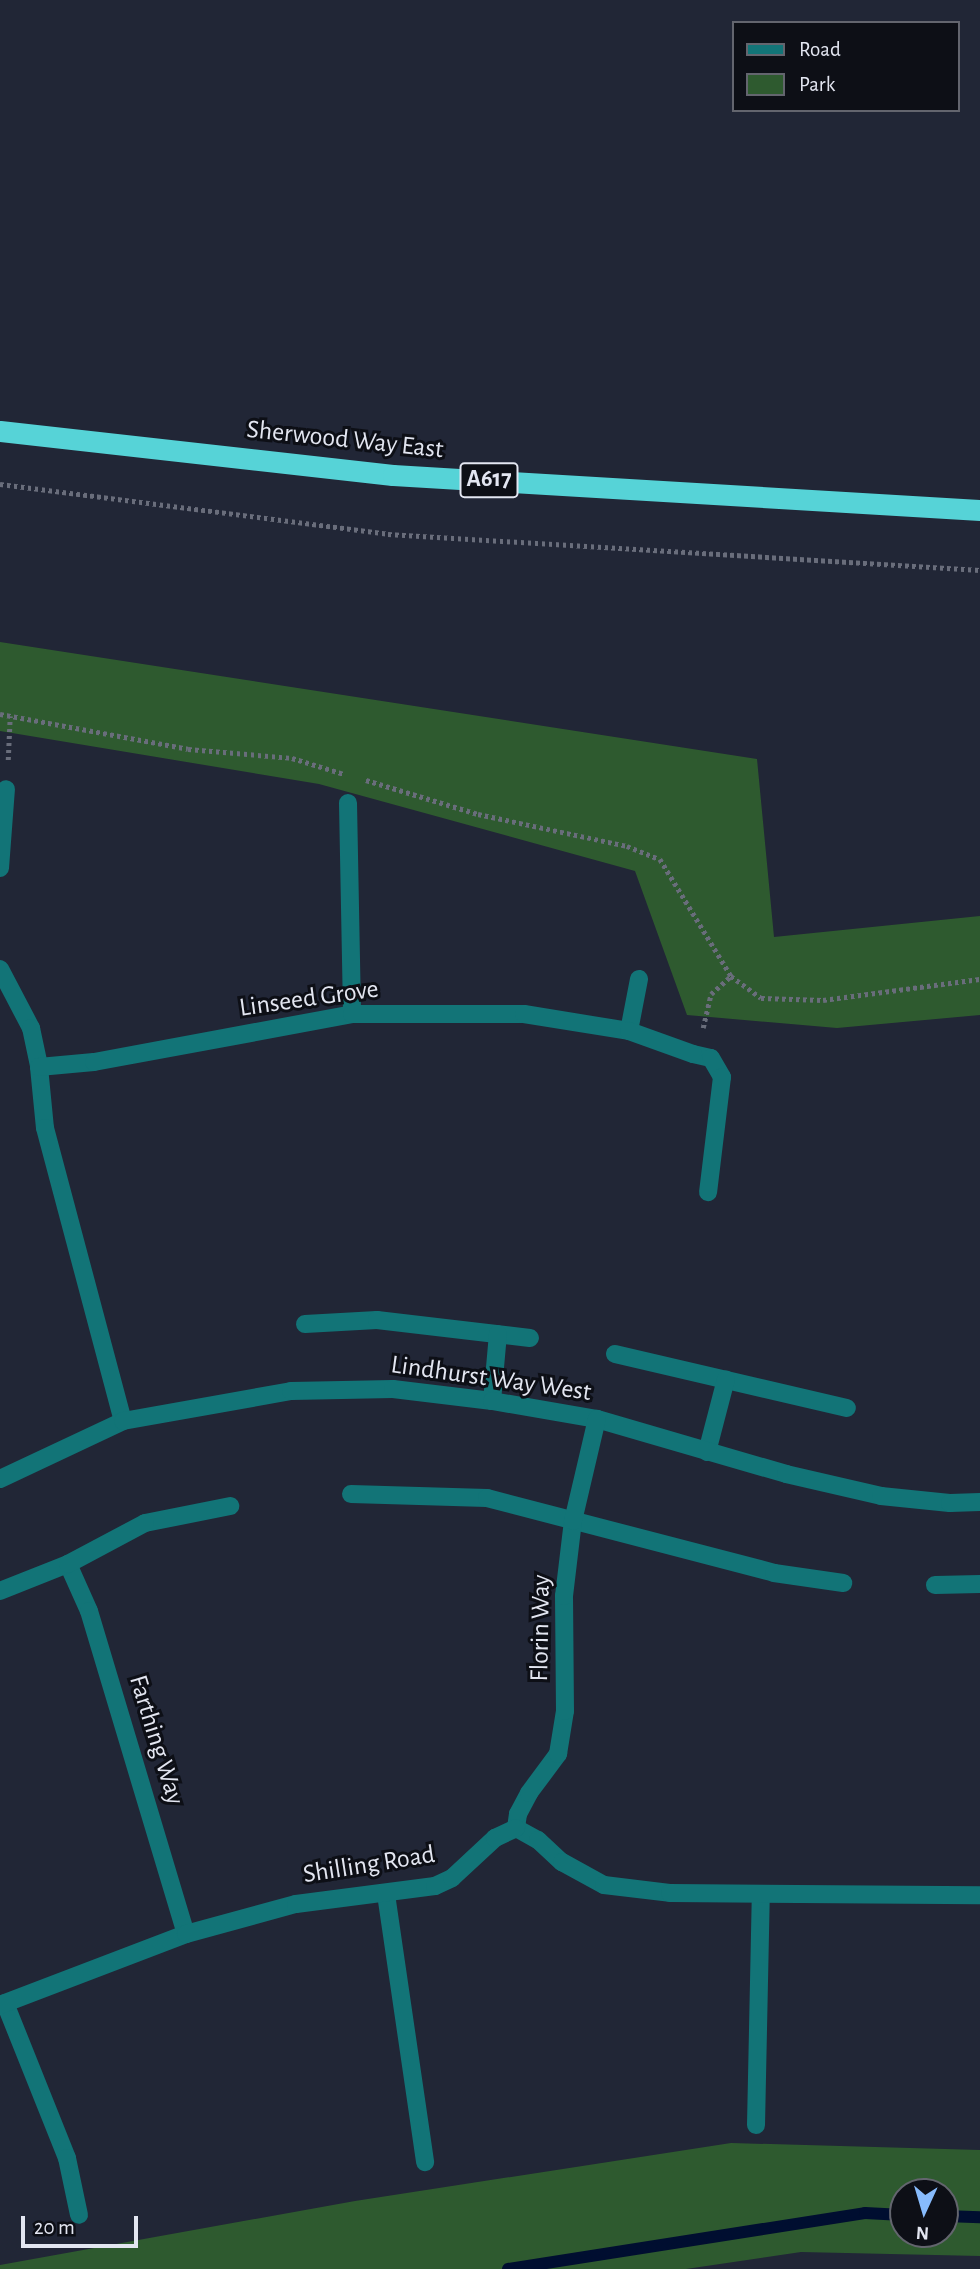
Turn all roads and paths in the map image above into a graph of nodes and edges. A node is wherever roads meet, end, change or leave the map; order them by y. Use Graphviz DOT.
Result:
graph roads {
  1 [pos="0,431"];
  2 [pos="0,484"];
  3 [pos="980,510"];
  4 [pos="980,570"];
  5 [pos="0,714"];
  6 [pos="10,716"];
  7 [pos="6,789"];
  8 [pos="348,803"];
  9 [pos="0,868"];
  10 [pos="0,969"];
  11 [pos="731,976"];
  12 [pos="639,979"];
  13 [pos="980,979"];
  14 [pos="352,1014"];
  15 [pos="629,1031"];
  16 [pos="693,1054"];
  17 [pos="39,1067"];
  18 [pos="708,1192"];
  19 [pos="305,1324"];
  20 [pos="498,1334"];
  21 [pos="530,1338"];
  22 [pos="615,1354"];
  23 [pos="726,1379"];
  24 [pos="492,1401"];
  25 [pos="848,1408"];
  26 [pos="597,1419"];
  27 [pos="123,1421"];
  28 [pos="707,1452"];
  29 [pos="0,1479"];
  30 [pos="351,1494"];
  31 [pos="980,1502"];
  32 [pos="230,1506"];
  33 [pos="573,1521"];
  34 [pos="68,1564"];
  35 [pos="844,1583"];
  36 [pos="980,1584"];
  37 [pos="935,1585"];
  38 [pos="0,1591"];
  39 [pos="516,1828"];
  40 [pos="386,1894"];
  41 [pos="761,1895"];
  42 [pos="980,1895"];
  43 [pos="186,1934"];
  44 [pos="3,2004"];
  45 [pos="756,2125"];
  46 [pos="425,2162"];
  47 [pos="79,2215"];
  1 -- 3 [label="highway, Sherwood Way East / A617"];
  2 -- 4 [label="path"];
  5 -- 6 [label="path"];
  6 -- 7 [label="path"];
  6 -- 11 [label="path"];
  7 -- 9 [label="street"];
  8 -- 14 [label="street"];
  10 -- 17 [label="street"];
  11 -- 13 [label="path"];
  11 -- 16 [label="path"];
  12 -- 15 [label="street"];
  14 -- 15 [label="street, Linseed Grove"];
  14 -- 17 [label="street, Linseed Grove"];
  15 -- 16 [label="street, Linseed Grove"];
  16 -- 18 [label="street, Linseed Grove"];
  17 -- 27 [label="street"];
  19 -- 20 [label="street"];
  20 -- 21 [label="street"];
  20 -- 24 [label="street"];
  22 -- 23 [label="street"];
  23 -- 25 [label="street"];
  23 -- 28 [label="street"];
  24 -- 26 [label="street, Lindhurst Way West"];
  24 -- 27 [label="street, Lindhurst Way West"];
  26 -- 28 [label="street, Lindhurst Way West"];
  26 -- 33 [label="street, Florin Way"];
  27 -- 29 [label="street, Lindhurst Way West"];
  28 -- 31 [label="street, Lindhurst Way West"];
  30 -- 33 [label="street"];
  32 -- 34 [label="street"];
  33 -- 35 [label="street"];
  33 -- 39 [label="street, Florin Way"];
  34 -- 38 [label="street"];
  34 -- 43 [label="street, Farthing Way"];
  36 -- 37 [label="street"];
  39 -- 40 [label="street, Shilling Road"];
  39 -- 41 [label="street"];
  40 -- 43 [label="street, Shilling Road"];
  40 -- 46 [label="street"];
  41 -- 42 [label="street"];
  41 -- 45 [label="street"];
  43 -- 44 [label="street, Shilling Road"];
  44 -- 47 [label="street"];
}
